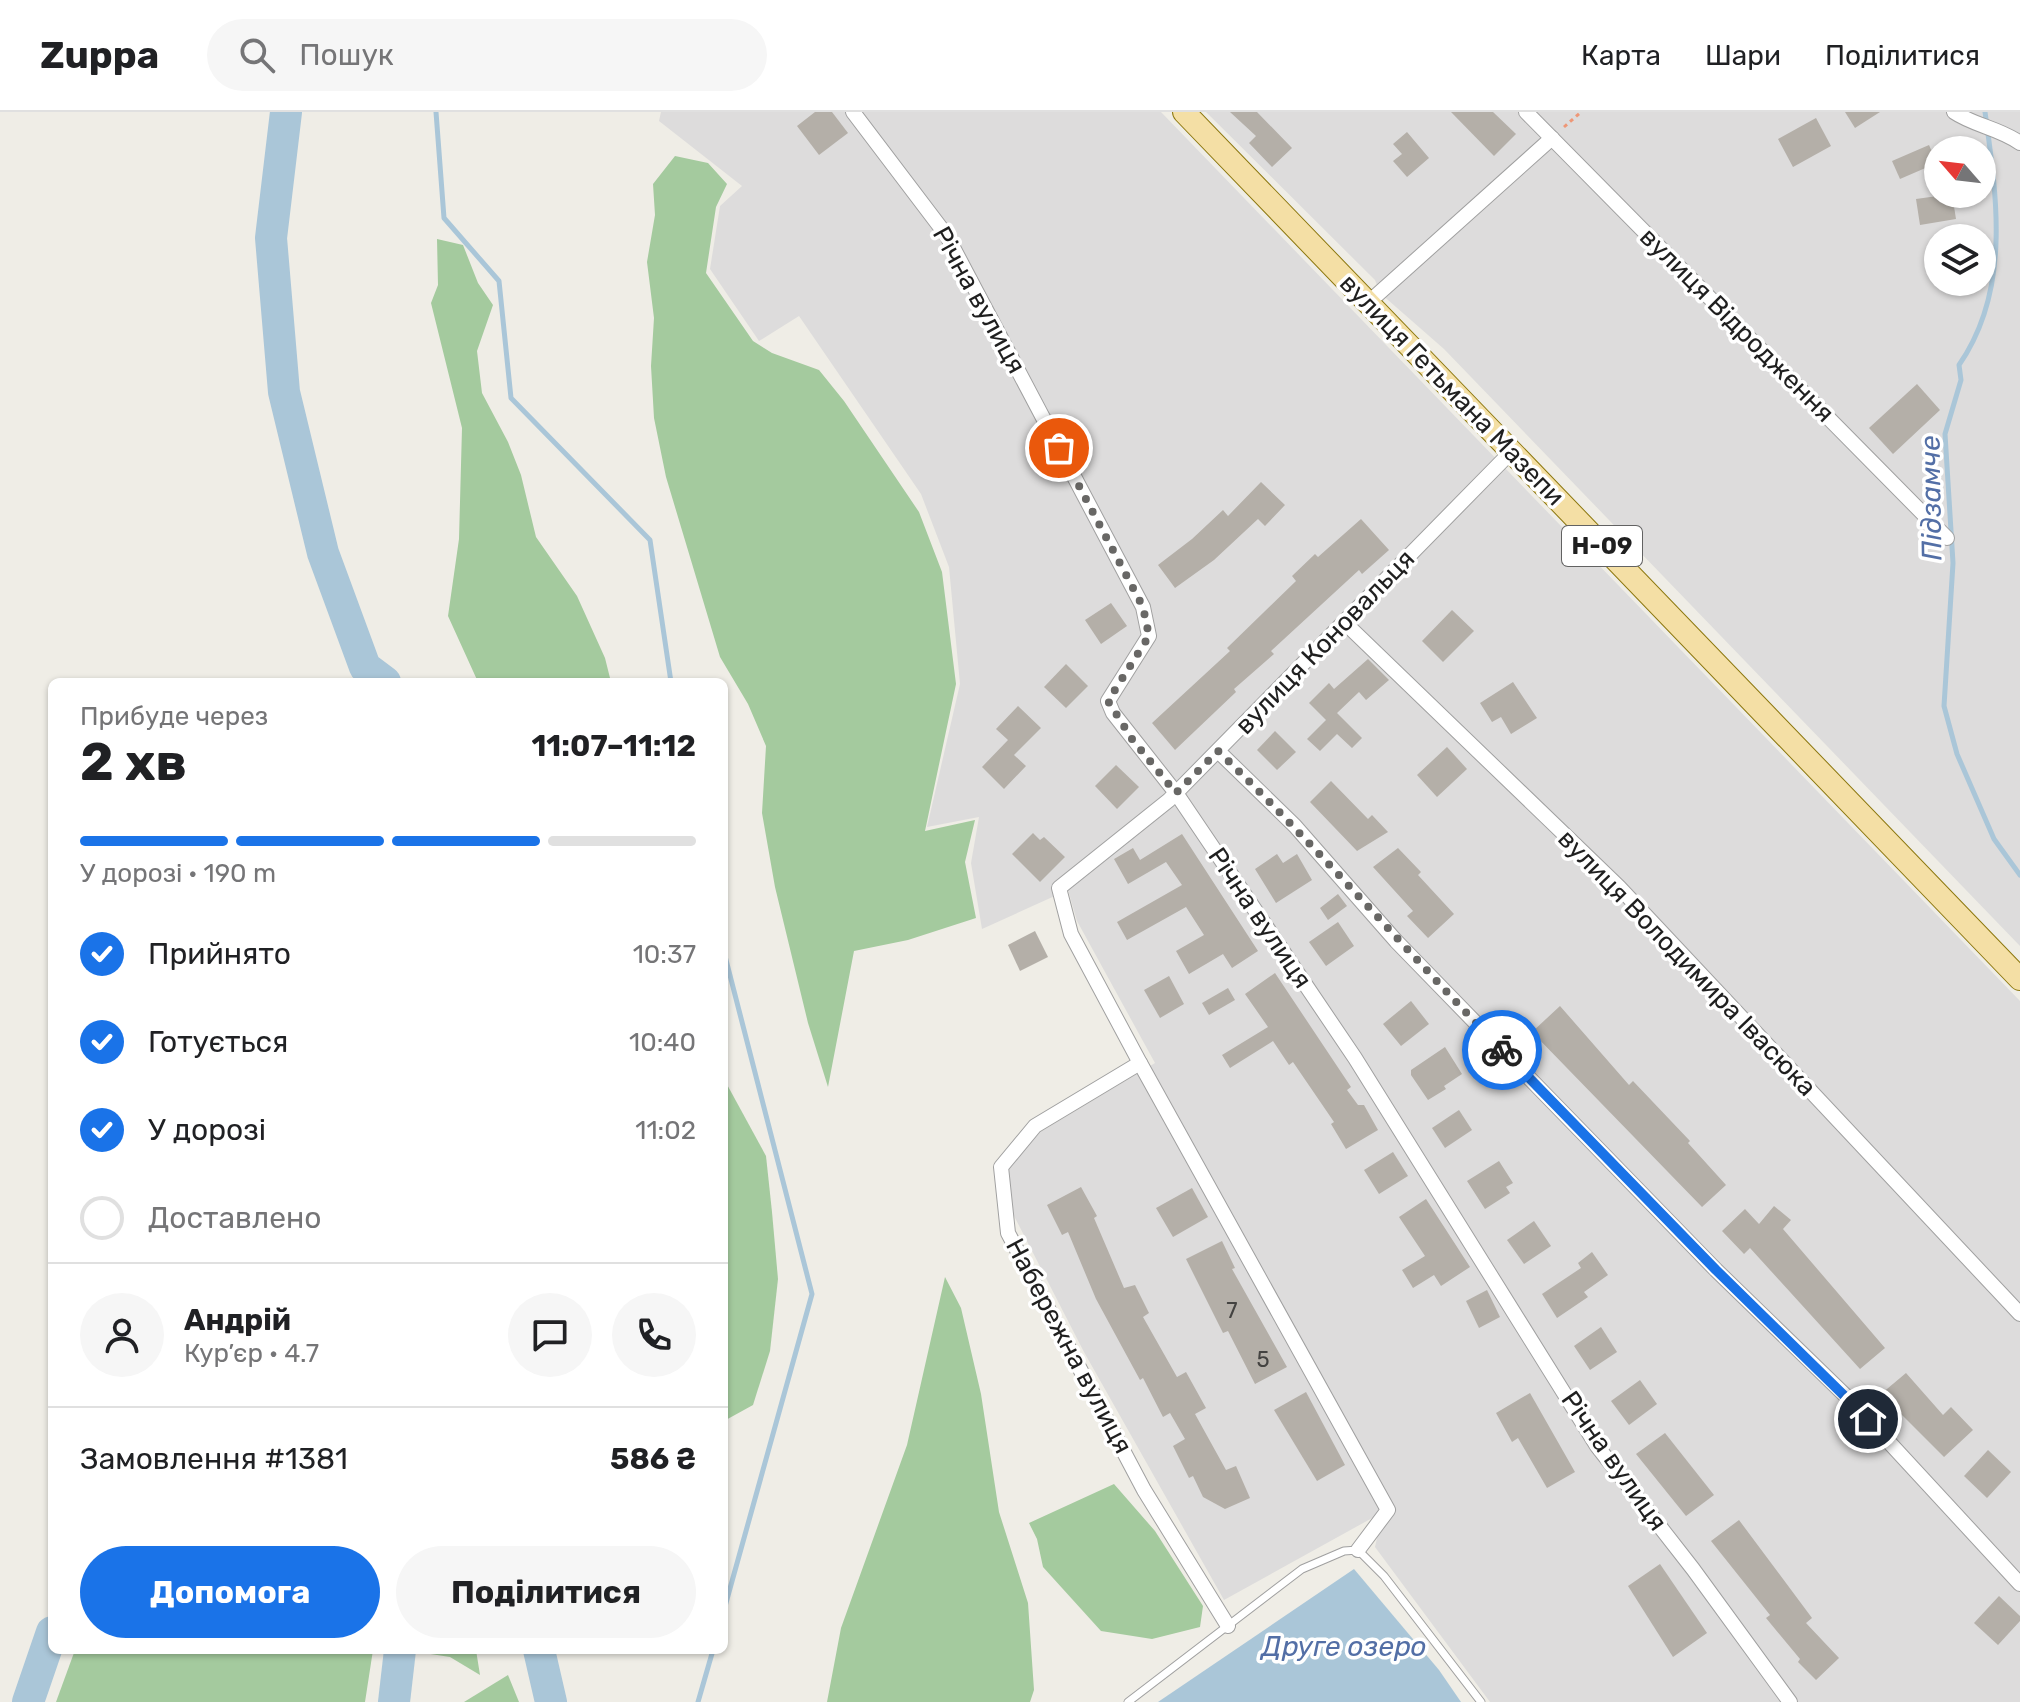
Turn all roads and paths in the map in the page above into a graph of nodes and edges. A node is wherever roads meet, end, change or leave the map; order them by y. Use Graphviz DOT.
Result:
graph roads {
  1 [pos="853,112"];
  2 [pos="1184,112"];
  3 [pos="1526,112"];
  4 [pos="1581,112"];
  5 [pos="1960,116"];
  6 [pos="1552,138"];
  7 [pos="2020,143"];
  8 [pos="1368,303"];
  9 [pos="1511,452"];
  10 [pos="1947,538"];
  11 [pos="1344,622"];
  12 [pos="1218,751"];
  13 [pos="1176,793"];
  14 [pos="2020,979"];
  15 [pos="1140,1063"];
  16 [pos="2020,1314"];
  17 [pos="1358,1550"];
  18 [pos="2020,1584"];
  19 [pos="1228,1626"];
  20 [pos="1128,1702"];
  21 [pos="1481,1702"];
  22 [pos="1790,1702"];
  1 -- 13 [label="street, Річна вулиця"];
  2 -- 8 [label="main road, вулиця Гетьмана Мазепи / Н-09"];
  3 -- 6 [label="street, вулиця Відродження"];
  4 -- 6 [label="path"];
  5 -- 7 [label="street"];
  6 -- 8 [label="street"];
  6 -- 10 [label="street, вулиця Відродження"];
  8 -- 9 [label="main road, вулиця Гетьмана Мазепи / Н-09"];
  9 -- 11 [label="street, вулиця Коновальця"];
  9 -- 14 [label="main road, вулиця Гетьмана Мазепи / Н-09"];
  11 -- 12 [label="street, вулиця Коновальця"];
  11 -- 16 [label="street, вулиця Володимира Івасюка"];
  12 -- 13 [label="street, вулиця Коновальця"];
  12 -- 18 [label="street"];
  13 -- 15 [label="street, вулиця Коновальця"];
  13 -- 22 [label="street, Річна вулиця"];
  15 -- 17 [label="street"];
  15 -- 19 [label="street, Набережна вулиця"];
  17 -- 19 [label="lane"];
  17 -- 21 [label="lane"];
  19 -- 20 [label="lane"];
}
